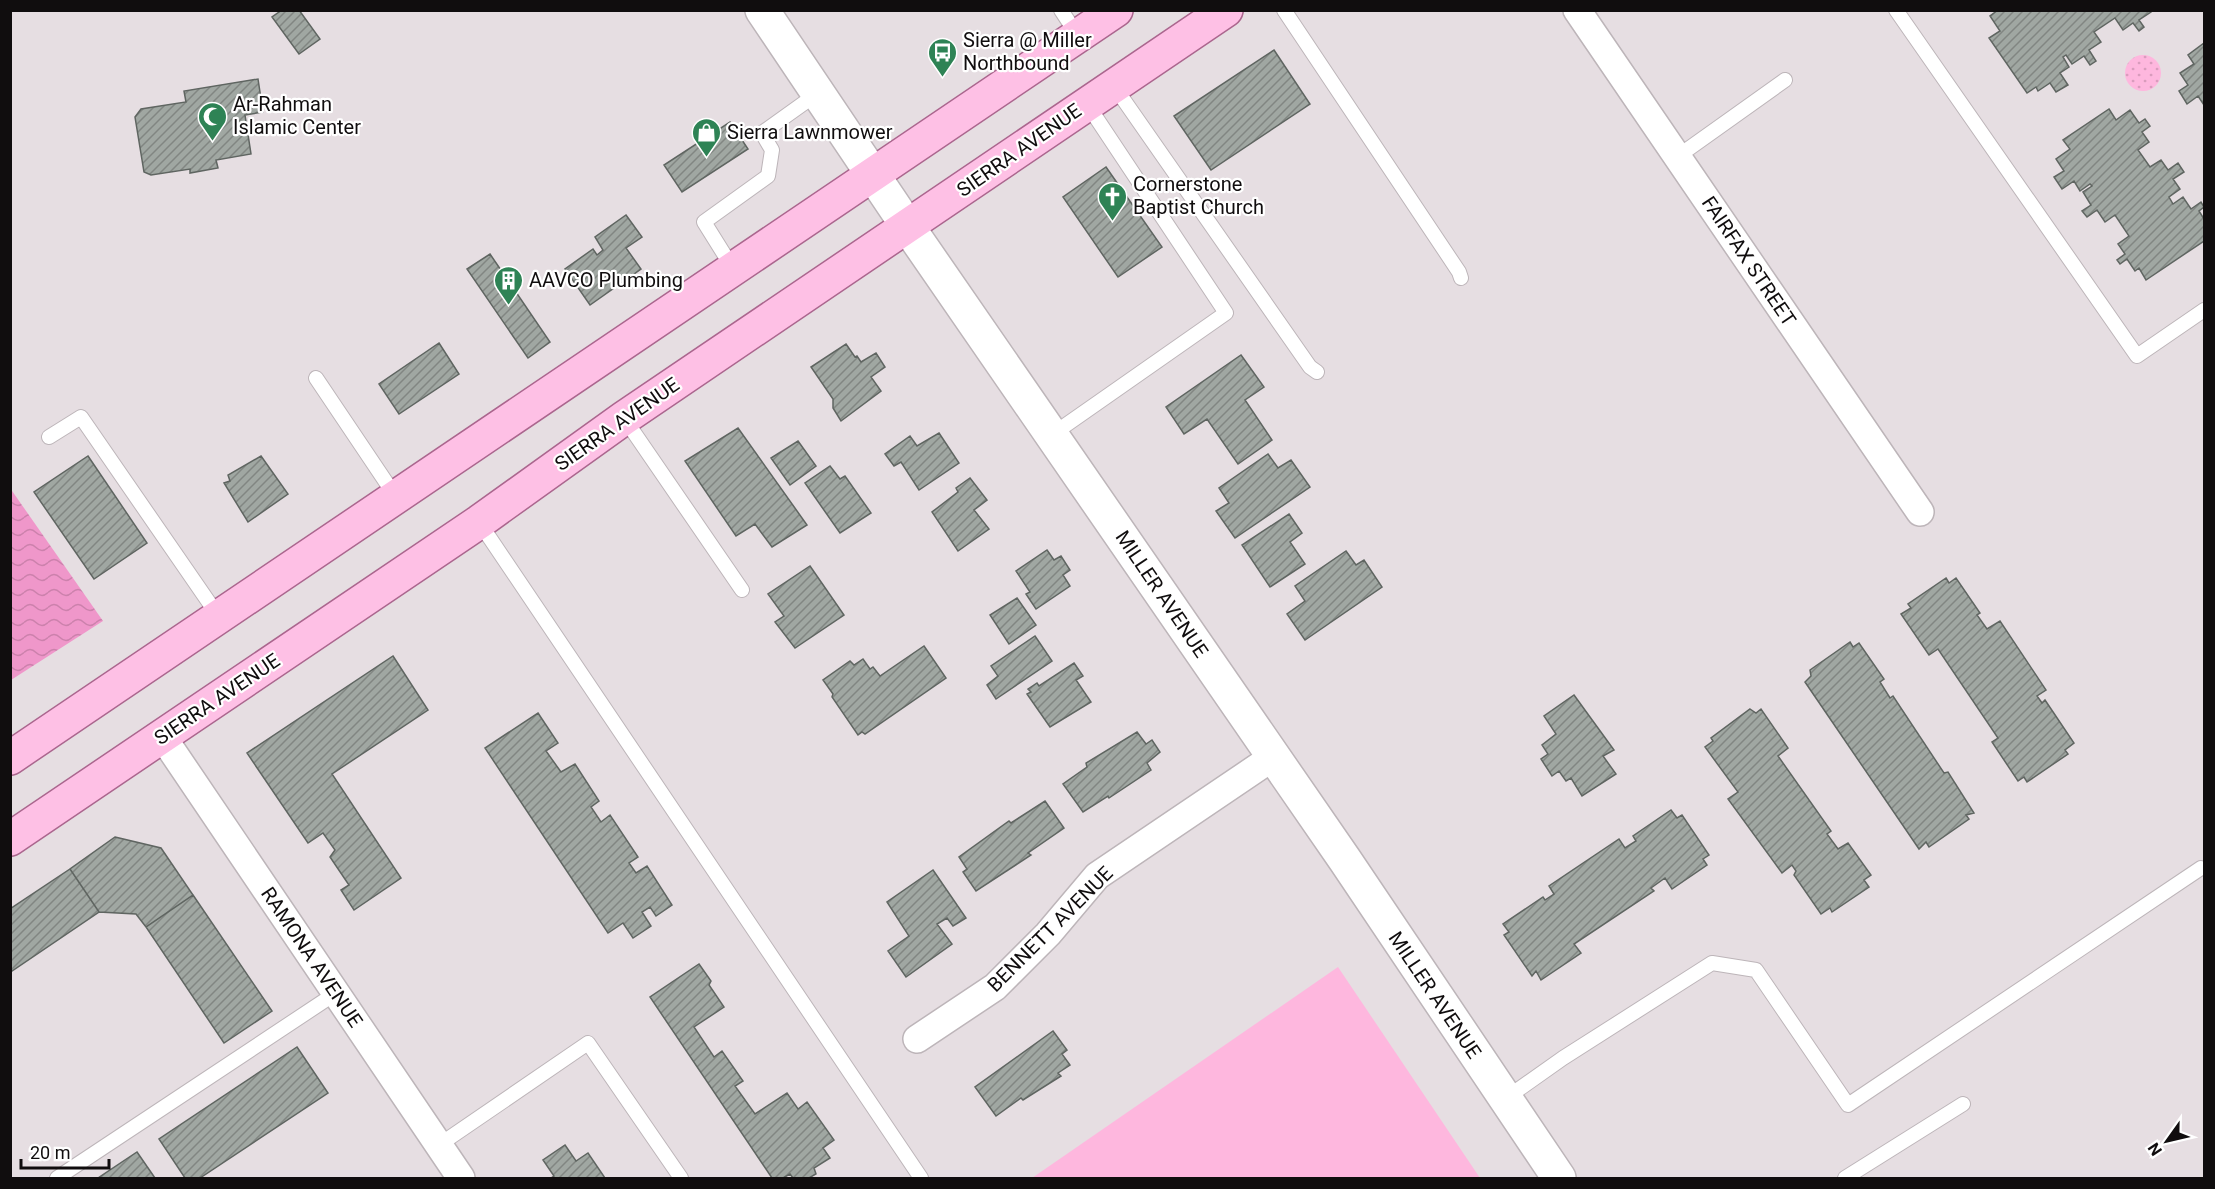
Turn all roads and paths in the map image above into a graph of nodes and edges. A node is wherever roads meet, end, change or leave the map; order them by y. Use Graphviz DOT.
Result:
graph roads {
  1 [pos="762,10"];
  2 [pos="1116,10"];
  3 [pos="1226,10"];
  4 [pos="1284,10"];
  5 [pos="1577,10"];
  6 [pos="1896,10"];
  7 [pos="1069,23"];
  8 [pos="1785,80"];
  9 [pos="1114,85"];
  10 [pos="818,93"];
  11 [pos="1087,104"];
  12 [pos="1677,157"];
  13 [pos="873,175"];
  14 [pos="908,227"];
  15 [pos="734,270"];
  16 [pos="1461,278"];
  17 [pos="2205,310"];
  18 [pos="1317,372"];
  19 [pos="315,378"];
  20 [pos="624,418"];
  21 [pos="1053,434"];
  22 [pos="50,437"];
  23 [pos="396,497"];
  24 [pos="1920,512"];
  25 [pos="479,522"];
  26 [pos="742,590"];
  27 [pos="219,617"];
  28 [pos="162,736"];
  29 [pos="1273,757"];
  30 [pos="10,758"];
  31 [pos="10,839"];
  32 [pos="2201,868"];
  33 [pos="336,993"];
  34 [pos="916,1039"];
  35 [pos="1505,1099"];
  36 [pos="1963,1104"];
  37 [pos="439,1145"];
  38 [pos="57,1179"];
  39 [pos="461,1179"];
  40 [pos="681,1179"];
  41 [pos="921,1179"];
  42 [pos="1558,1179"];
  43 [pos="1845,1179"];
  1 -- 10 [label="street, MILLER AVENUE"];
  2 -- 7 [label="main road"];
  3 -- 9 [label="main road, SIERRA AVENUE"];
  4 -- 16 [label="lane"];
  5 -- 12 [label="street, FAIRFAX STREET"];
  6 -- 17 [label="lane"];
  7 -- 13 [label="main road"];
  8 -- 12 [label="lane"];
  9 -- 11 [label="main road, SIERRA AVENUE"];
  9 -- 18 [label="lane"];
  10 -- 13 [label="street, MILLER AVENUE"];
  10 -- 15 [label="lane"];
  11 -- 14 [label="main road, SIERRA AVENUE"];
  11 -- 21 [label="lane"];
  12 -- 24 [label="street, FAIRFAX STREET"];
  13 -- 14 [label="street, MILLER AVENUE"];
  13 -- 15 [label="main road"];
  14 -- 20 [label="main road, SIERRA AVENUE"];
  14 -- 21 [label="street, MILLER AVENUE"];
  15 -- 23 [label="main road"];
  19 -- 23 [label="lane"];
  20 -- 25 [label="main road, SIERRA AVENUE"];
  20 -- 26 [label="lane"];
  21 -- 29 [label="street, MILLER AVENUE"];
  22 -- 27 [label="lane"];
  23 -- 27 [label="main road"];
  25 -- 28 [label="main road, SIERRA AVENUE"];
  25 -- 41 [label="lane"];
  27 -- 30 [label="main road"];
  28 -- 31 [label="main road, SIERRA AVENUE"];
  28 -- 33 [label="street, RAMONA AVENUE"];
  29 -- 34 [label="street, BENNETT AVENUE"];
  29 -- 35 [label="street, MILLER AVENUE"];
  32 -- 35 [label="lane"];
  33 -- 37 [label="street, RAMONA AVENUE"];
  33 -- 38 [label="lane"];
  35 -- 42 [label="street, MILLER AVENUE"];
  36 -- 43 [label="lane"];
  37 -- 39 [label="street, RAMONA AVENUE"];
  37 -- 40 [label="lane"];
}
